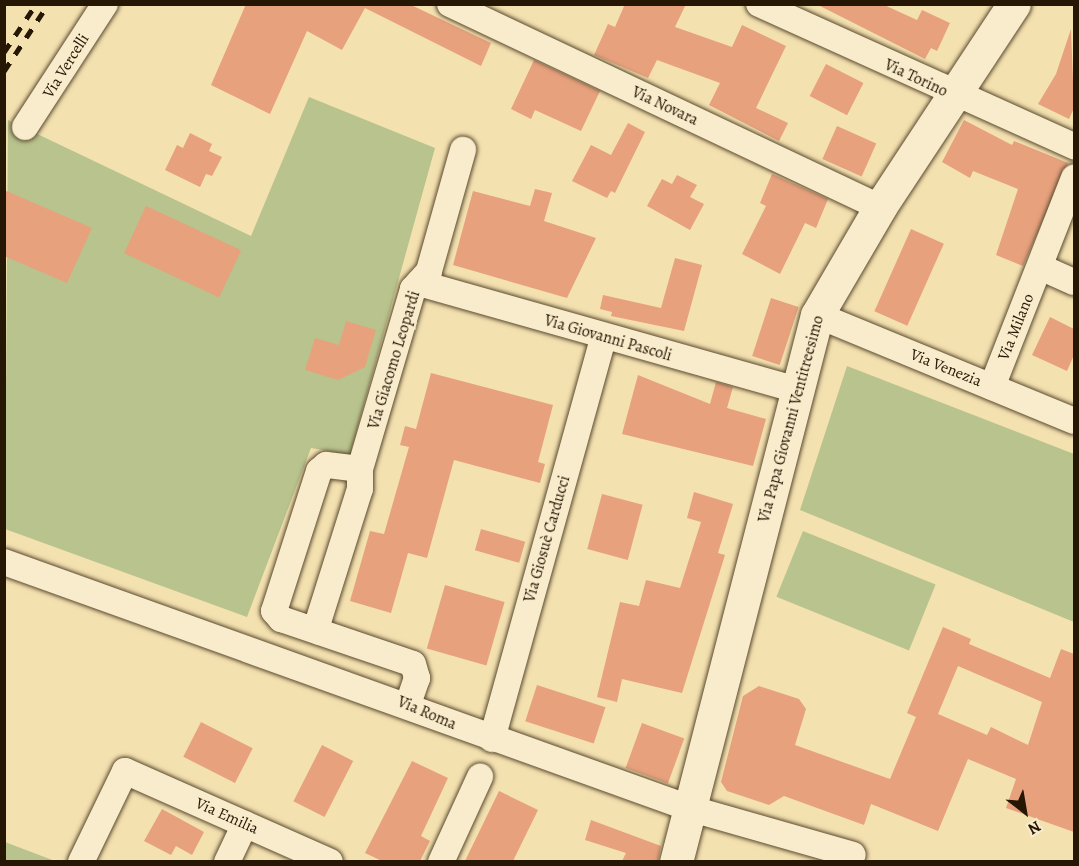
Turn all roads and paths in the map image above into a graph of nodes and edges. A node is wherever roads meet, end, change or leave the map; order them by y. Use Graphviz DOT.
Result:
graph roads {
  1 [pos="105,4"];
  2 [pos="450,4"];
  3 [pos="759,4"];
  4 [pos="1014,4"];
  5 [pos="952,95"];
  6 [pos="25,127"];
  7 [pos="1074,146"];
  8 [pos="463,150"];
  9 [pos="1074,178"];
  10 [pos="880,207"];
  11 [pos="1040,267"];
  12 [pos="1074,282"];
  13 [pos="419,283"];
  14 [pos="817,315"];
  15 [pos="603,338"];
  16 [pos="992,387"];
  17 [pos="798,390"];
  18 [pos="1074,421"];
  19 [pos="360,469"];
  20 [pos="4,562"];
  21 [pos="319,632"];
  22 [pos="408,704"];
  23 [pos="492,739"];
  24 [pos="480,777"];
  25 [pos="692,809"];
  26 [pos="245,824"];
  27 [pos="853,855"];
  28 [pos="81,861"];
  29 [pos="227,861"];
  30 [pos="330,861"];
  31 [pos="441,861"];
  32 [pos="676,861"];
  1 -- 6 [label="street, Via Vercelli"];
  2 -- 10 [label="street, Via Novara"];
  3 -- 5 [label="street, Via Torino"];
  4 -- 5 [label="street, Via Papa Giovanni Ventitreesimo"];
  5 -- 7 [label="street, Via Torino"];
  5 -- 10 [label="street, Via Papa Giovanni Ventitreesimo"];
  8 -- 13 [label="street, Via Giacomo Leopardi"];
  9 -- 11 [label="street, Via Milano"];
  10 -- 14 [label="street, Via Papa Giovanni Ventitreesimo"];
  11 -- 12 [label="street"];
  11 -- 16 [label="street, Via Milano"];
  13 -- 15 [label="street, Via Giovanni Pascoli"];
  13 -- 19 [label="street, Via Giacomo Leopardi"];
  14 -- 16 [label="street, Via Venezia"];
  14 -- 17 [label="street, Via Papa Giovanni Ventitreesimo"];
  15 -- 17 [label="street, Via Giovanni Pascoli"];
  15 -- 23 [label="street, Via Giosuè Carducci"];
  16 -- 18 [label="street, Via Venezia"];
  17 -- 25 [label="street, Via Papa Giovanni Ventitreesimo"];
  19 -- 21 [label="street, Via Giacomo Leopardi"];
  19 -- 21 [label="street"];
  20 -- 22 [label="street, Via Roma"];
  21 -- 22 [label="street"];
  22 -- 23 [label="street, Via Roma"];
  23 -- 25 [label="street, Via Roma"];
  24 -- 31 [label="street"];
  25 -- 27 [label="street, Via Roma"];
  25 -- 32 [label="street, Via Papa Giovanni Ventitreesimo"];
  26 -- 28 [label="street, Via Emilia"];
  26 -- 29 [label="street"];
  26 -- 30 [label="street, Via Emilia"];
}
